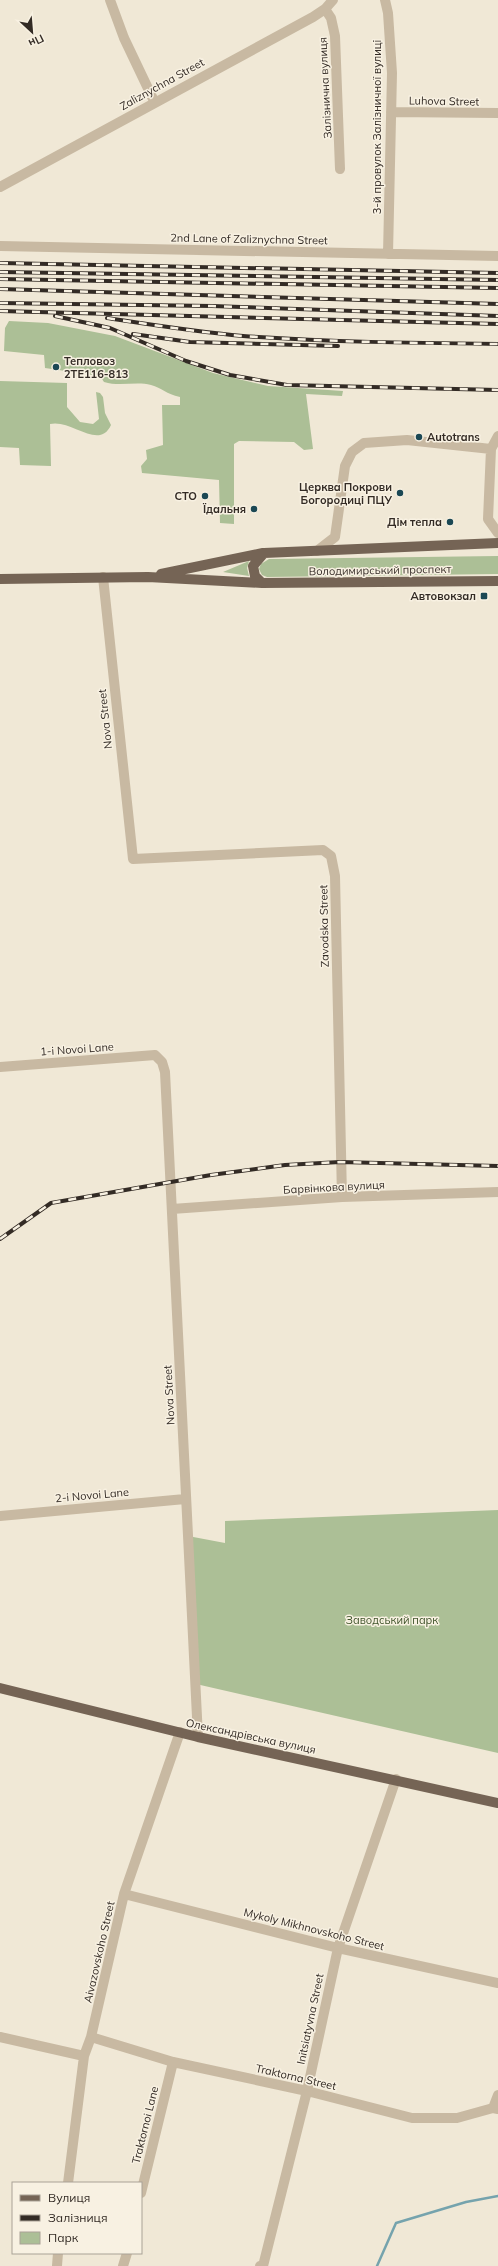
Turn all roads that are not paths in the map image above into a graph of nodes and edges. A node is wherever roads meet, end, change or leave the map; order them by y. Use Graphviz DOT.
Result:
graph roads {
  1 [pos="110,0"];
  2 [pos="333,0"];
  3 [pos="385,0"];
  4 [pos="325,9"];
  5 [pos="154,101"];
  6 [pos="391,112"];
  7 [pos="498,113"];
  8 [pos="340,169"];
  9 [pos="0,187"];
  10 [pos="0,246"];
  11 [pos="388,254"];
  12 [pos="498,256"];
  13 [pos="498,436"];
  14 [pos="490,449"];
  15 [pos="498,533"];
  16 [pos="498,543"];
  17 [pos="317,551"];
  18 [pos="264,553"];
  19 [pos="103,577"];
  20 [pos="148,577"];
  21 [pos="0,579"];
  22 [pos="498,581"];
  23 [pos="262,584"];
  24 [pos="132,859"];
  25 [pos="155,1055"];
  26 [pos="0,1067"];
  27 [pos="498,1192"];
  28 [pos="342,1197"];
  29 [pos="172,1209"];
  30 [pos="185,1498"];
  31 [pos="0,1516"];
  32 [pos="0,1688"];
  33 [pos="180,1732"];
  34 [pos="198,1737"];
  35 [pos="396,1779"];
  36 [pos="498,1803"];
  37 [pos="124,1894"];
  38 [pos="338,1948"];
  39 [pos="498,1983"];
  40 [pos="0,2036"];
  41 [pos="91,2037"];
  42 [pos="84,2056"];
  43 [pos="173,2062"];
  44 [pos="307,2091"];
  45 [pos="498,2095"];
  46 [pos="496,2108"];
  47 [pos="68,2182"];
  48 [pos="142,2189"];
  49 [pos="58,2254"];
  50 [pos="126,2254"];
  51 [pos="57,2266"];
  52 [pos="123,2266"];
  53 [pos="260,2266"];
  1 -- 5 [label="street"];
  2 -- 4 [label="street, Zaliznychna Street"];
  3 -- 6 [label="street, 3-й провулок Залізничної вулиці"];
  4 -- 5 [label="street, Zaliznychna Street"];
  4 -- 8 [label="street, Залізнична вулиця"];
  5 -- 9 [label="street, Zaliznychna Street"];
  6 -- 7 [label="street, Luhova Street"];
  6 -- 11 [label="street, 3-й провулок Залізничної вулиці"];
  10 -- 11 [label="street, 2nd Lane of Zaliznychna Street"];
  11 -- 12 [label="street, 2nd Lane of Zaliznychna Street"];
  13 -- 14 [label="street"];
  14 -- 15 [label="street"];
  14 -- 17 [label="street"];
  16 -- 17 [label="main road, Володимирський проспект"];
  17 -- 18 [label="main road, Володимирський проспект"];
  18 -- 20 [label="main road, Володимирський проспект"];
  18 -- 23 [label="main road"];
  19 -- 20 [label="main road, Володимирський проспект"];
  19 -- 21 [label="main road, Володимирський проспект"];
  19 -- 24 [label="street, Nova Street"];
  20 -- 23 [label="main road, Володимирський проспект"];
  22 -- 23 [label="main road, Володимирський проспект"];
  24 -- 28 [label="street, Zavodska Street"];
  25 -- 26 [label="street, 1-i Novoi Lane"];
  25 -- 29 [label="street, Nova Street"];
  27 -- 28 [label="street, Барвінкова вулиця"];
  28 -- 29 [label="street, Барвінкова вулиця"];
  29 -- 30 [label="street, Nova Street"];
  30 -- 31 [label="street, 2-i Novoi Lane"];
  30 -- 34 [label="street, Nova Street"];
  32 -- 33 [label="main road, Олександрівська вулиця"];
  33 -- 34 [label="main road, Олександрівська вулиця"];
  33 -- 37 [label="street, Aivazovskoho Street"];
  34 -- 35 [label="main road, Олександрівська вулиця"];
  35 -- 36 [label="main road, Олександрівська вулиця"];
  35 -- 38 [label="street, Initsiatyvna Street"];
  37 -- 38 [label="street, Mykoly Mikhnovskoho Street"];
  37 -- 41 [label="street, Aivazovskoho Street"];
  38 -- 39 [label="street, Mykoly Mikhnovskoho Street"];
  38 -- 44 [label="street, Initsiatyvna Street"];
  40 -- 42 [label="street"];
  41 -- 42 [label="street, Aivazovskoho Street"];
  41 -- 43 [label="street, Traktorna Street"];
  42 -- 47 [label="street, Aivazovskoho Street"];
  43 -- 44 [label="street, Traktorna Street"];
  43 -- 48 [label="street, Traktornoi Lane"];
  44 -- 46 [label="street, Traktorna Street"];
  44 -- 53 [label="street, Initsiatyvna Street"];
  45 -- 46 [label="street"];
  49 -- 51 [label="street"];
  50 -- 52 [label="street"];
}
